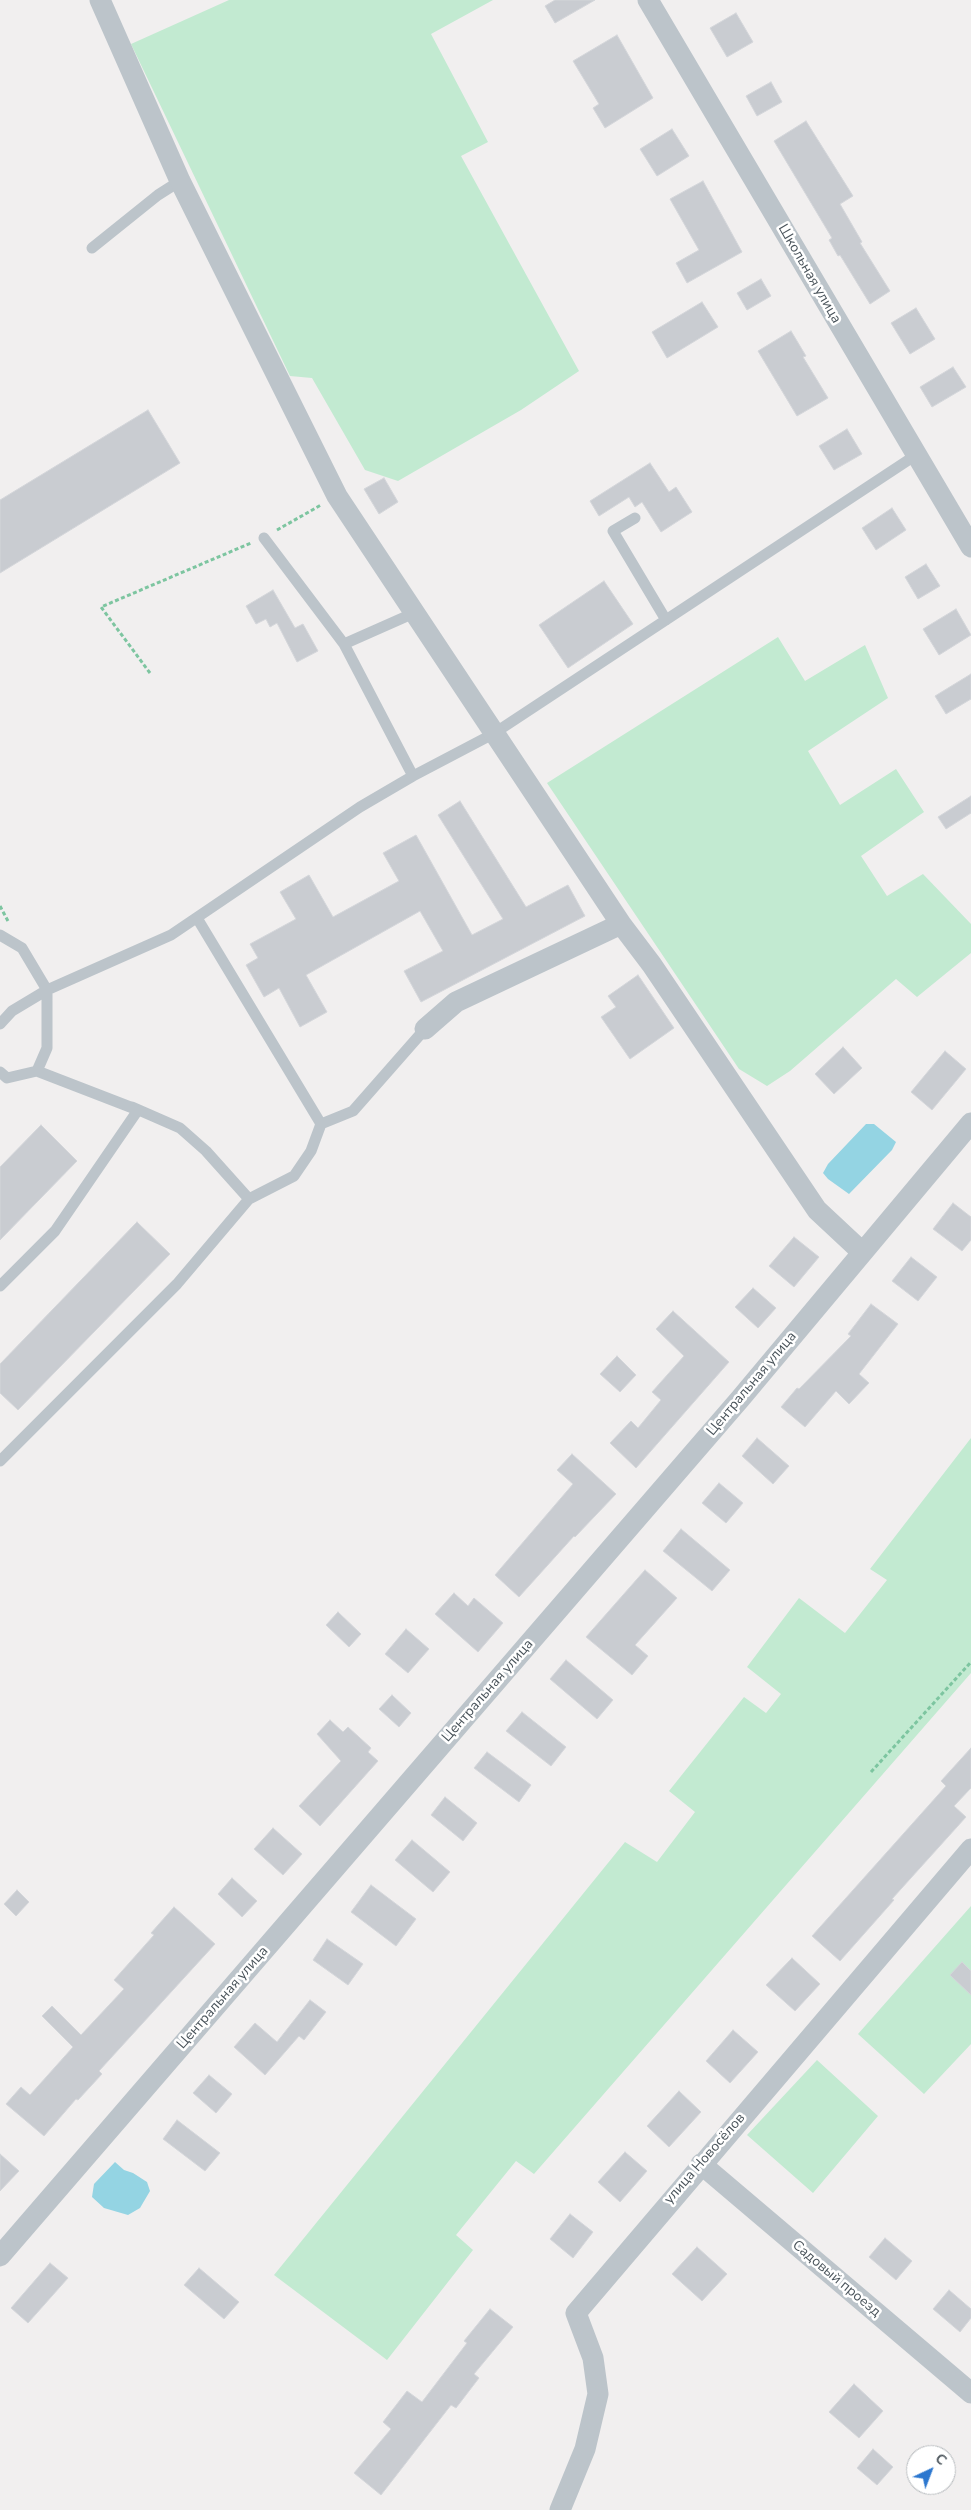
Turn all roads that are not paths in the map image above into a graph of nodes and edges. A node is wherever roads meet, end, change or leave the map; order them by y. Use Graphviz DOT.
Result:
graph roads {
  1 [pos="100,0"];
  2 [pos="648,0"];
  3 [pos="180,181"];
  4 [pos="92,248"];
  5 [pos="916,455"];
  6 [pos="635,518"];
  7 [pos="264,538"];
  8 [pos="971,548"];
  9 [pos="414,613"];
  10 [pos="666,620"];
  11 [pos="344,644"];
  12 [pos="493,734"];
  13 [pos="412,776"];
  14 [pos="196,918"];
  15 [pos="620,924"];
  16 [pos="0,935"];
  17 [pos="47,990"];
  18 [pos="0,1024"];
  19 [pos="425,1029"];
  20 [pos="37,1071"];
  21 [pos="0,1072"];
  22 [pos="138,1110"];
  23 [pos="971,1123"];
  24 [pos="321,1124"];
  25 [pos="249,1199"];
  26 [pos="862,1252"];
  27 [pos="0,1286"];
  28 [pos="0,1461"];
  29 [pos="971,1849"];
  30 [pos="701,2164"];
  31 [pos="0,2256"];
  32 [pos="971,2393"];
  33 [pos="560,2510"];
  1 -- 3 [label="street"];
  2 -- 5 [label="street, Школьная улица"];
  3 -- 4 [label="lane"];
  3 -- 9 [label="street"];
  5 -- 8 [label="street, Школьная улица"];
  5 -- 10 [label="lane"];
  6 -- 10 [label="lane"];
  7 -- 11 [label="lane"];
  9 -- 11 [label="lane"];
  9 -- 12 [label="street"];
  10 -- 12 [label="lane"];
  11 -- 13 [label="lane"];
  12 -- 13 [label="lane"];
  12 -- 15 [label="street"];
  13 -- 14 [label="lane"];
  14 -- 17 [label="lane"];
  14 -- 24 [label="lane"];
  15 -- 19 [label="street"];
  15 -- 26 [label="street"];
  16 -- 17 [label="lane"];
  17 -- 18 [label="lane"];
  17 -- 20 [label="lane"];
  19 -- 24 [label="lane"];
  20 -- 21 [label="lane"];
  20 -- 22 [label="lane"];
  22 -- 25 [label="lane"];
  22 -- 27 [label="lane"];
  23 -- 26 [label="street, Центральная улица"];
  24 -- 25 [label="lane"];
  25 -- 28 [label="lane"];
  26 -- 31 [label="street, Центральная улица"];
  29 -- 30 [label="street, улица Новосёлов"];
  30 -- 32 [label="street, Садовый проезд"];
  30 -- 33 [label="street, улица Новосёлов"];
}
